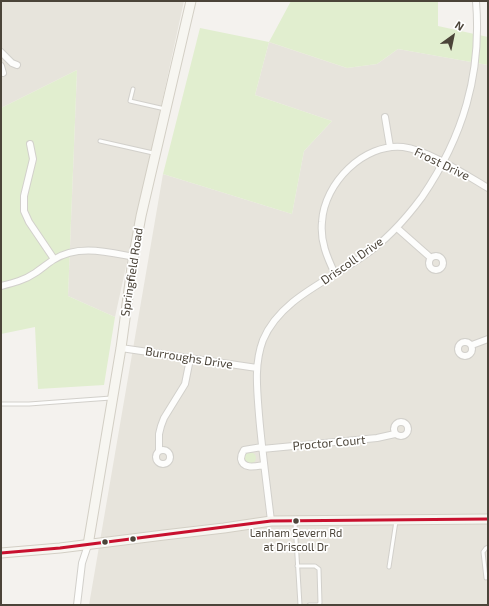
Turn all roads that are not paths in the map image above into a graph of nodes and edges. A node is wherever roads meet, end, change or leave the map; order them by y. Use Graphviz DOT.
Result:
graph roads {
  1 [pos="191,1"];
  2 [pos="476,1"];
  3 [pos="1,52"];
  4 [pos="17,65"];
  5 [pos="1,66"];
  6 [pos="4,73"];
  7 [pos="133,89"];
  8 [pos="165,109"];
  9 [pos="384,117"];
  10 [pos="100,141"];
  11 [pos="30,144"];
  12 [pos="390,147"];
  13 [pos="155,154"];
  14 [pos="444,162"];
  15 [pos="488,188"];
  16 [pos="397,228"];
  17 [pos="134,257"];
  18 [pos="431,258"];
  19 [pos="54,259"];
  20 [pos="335,274"];
  21 [pos="1,286"];
  22 [pos="488,339"];
  23 [pos="472,345"];
  24 [pos="121,348"];
  25 [pos="190,359"];
  26 [pos="257,368"];
  27 [pos="112,398"];
  28 [pos="1,404"];
  29 [pos="395,434"];
  30 [pos="262,448"];
  31 [pos="158,451"];
  32 [pos="264,465"];
  33 [pos="488,519"];
  34 [pos="396,520"];
  35 [pos="271,521"];
  36 [pos="294,521"];
  37 [pos="88,545"];
  38 [pos="488,548"];
  39 [pos="1,554"];
  40 [pos="298,566"];
  41 [pos="389,568"];
  42 [pos="486,578"];
  43 [pos="77,605"];
  44 [pos="300,605"];
  45 [pos="309,605"];
  1 -- 8 [label="street, Springfield Road"];
  2 -- 14 [label="street, Driscoll Drive"];
  3 -- 4 [label="street"];
  5 -- 6 [label="street"];
  7 -- 8 [label="lane"];
  8 -- 13 [label="street, Springfield Road"];
  9 -- 12 [label="street"];
  10 -- 13 [label="lane"];
  11 -- 19 [label="street"];
  12 -- 14 [label="street, Frost Drive"];
  12 -- 20 [label="street, Frost Drive"];
  13 -- 17 [label="street, Springfield Road"];
  14 -- 15 [label="street, Frost Drive"];
  14 -- 16 [label="street, Driscoll Drive"];
  16 -- 18 [label="street"];
  16 -- 20 [label="street, Driscoll Drive"];
  17 -- 19 [label="street"];
  17 -- 24 [label="street, Springfield Road"];
  19 -- 21 [label="street"];
  20 -- 26 [label="street, Driscoll Drive"];
  22 -- 23 [label="street"];
  24 -- 25 [label="street, Burroughs Drive"];
  24 -- 27 [label="street, Springfield Road"];
  25 -- 26 [label="street, Burroughs Drive"];
  25 -- 31 [label="street"];
  26 -- 30 [label="street, Driscoll Drive"];
  27 -- 28 [label="lane"];
  27 -- 37 [label="street, Springfield Road"];
  29 -- 30 [label="street, Proctor Court"];
  30 -- 32 [label="street, Driscoll Drive"];
  30 -- 32 [label="street, Proctor Court"];
  32 -- 35 [label="street, Driscoll Drive"];
  33 -- 34 [label="street"];
  34 -- 36 [label="street"];
  34 -- 41 [label="lane"];
  35 -- 36 [label="street"];
  35 -- 37 [label="street"];
  36 -- 40 [label="lane"];
  37 -- 39 [label="street"];
  37 -- 43 [label="street"];
  38 -- 42 [label="lane"];
  40 -- 44 [label="lane"];
  40 -- 45 [label="lane"];
}
